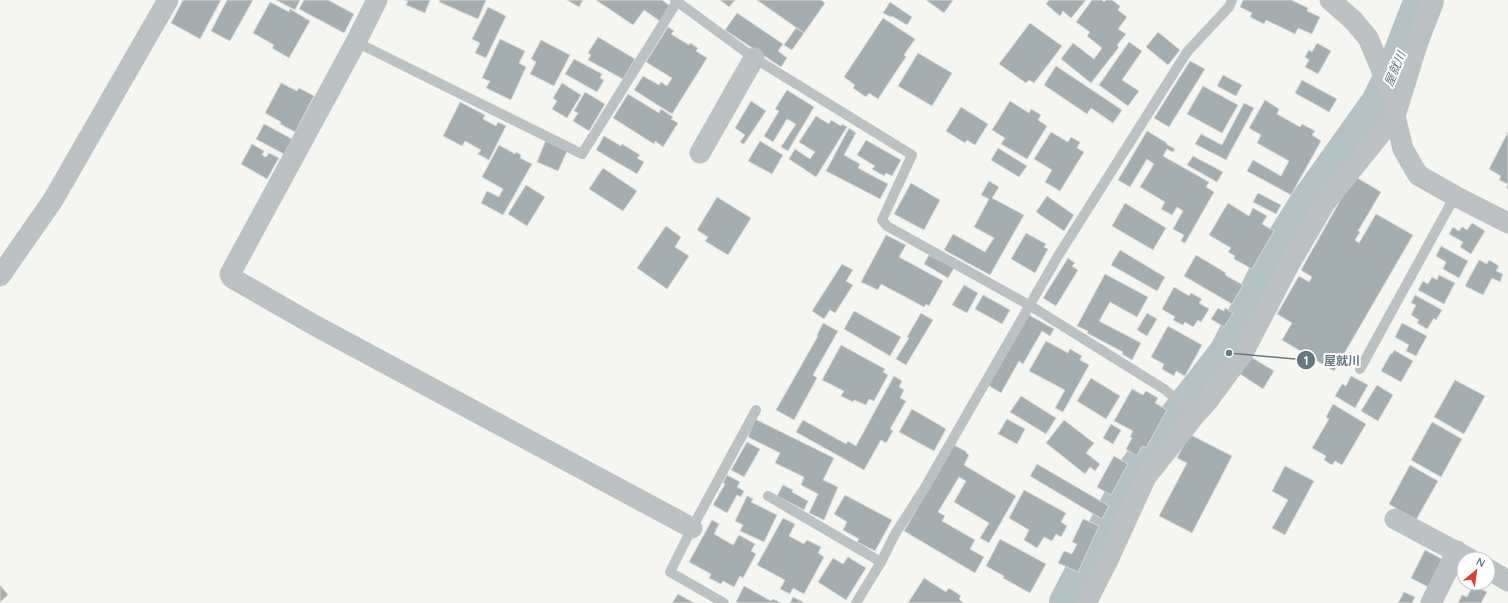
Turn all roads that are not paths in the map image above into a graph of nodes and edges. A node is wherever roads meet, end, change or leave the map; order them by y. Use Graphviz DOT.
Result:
graph roads {
  1 [pos="168,0"];
  2 [pos="377,0"];
  3 [pos="677,0"];
  4 [pos="1232,0"];
  5 [pos="1330,0"];
  6 [pos="1431,0"];
  7 [pos="356,42"];
  8 [pos="754,58"];
  9 [pos="1391,98"];
  10 [pos="700,153"];
  11 [pos="1455,196"];
  12 [pos="1508,223"];
  13 [pos="0,276"];
  14 [pos="1028,305"];
  15 [pos="1360,369"];
  16 [pos="1188,409"];
  17 [pos="756,410"];
  18 [pos="768,496"];
  19 [pos="1395,519"];
  20 [pos="692,528"];
  21 [pos="1456,551"];
  22 [pos="881,562"];
  23 [pos="1456,567"];
  24 [pos="1496,574"];
  25 [pos="1508,581"];
  26 [pos="724,603"];
  27 [pos="856,603"];
  28 [pos="1086,603"];
  29 [pos="1431,603"];
  1 -- 13 [label="street"];
  2 -- 7 [label="street"];
  3 -- 7 [label="lane"];
  3 -- 8 [label="lane"];
  4 -- 14 [label="lane"];
  5 -- 9 [label="street"];
  6 -- 9 [label="street"];
  7 -- 20 [label="street"];
  8 -- 10 [label="street"];
  8 -- 14 [label="lane"];
  9 -- 11 [label="street"];
  9 -- 16 [label="street"];
  11 -- 12 [label="street"];
  11 -- 15 [label="lane"];
  14 -- 16 [label="lane"];
  14 -- 22 [label="lane"];
  16 -- 28 [label="street"];
  17 -- 20 [label="lane"];
  18 -- 22 [label="lane"];
  19 -- 21 [label="street"];
  20 -- 26 [label="lane"];
  22 -- 27 [label="lane"];
  23 -- 29 [label="street"];
  24 -- 25 [label="street"];
}
